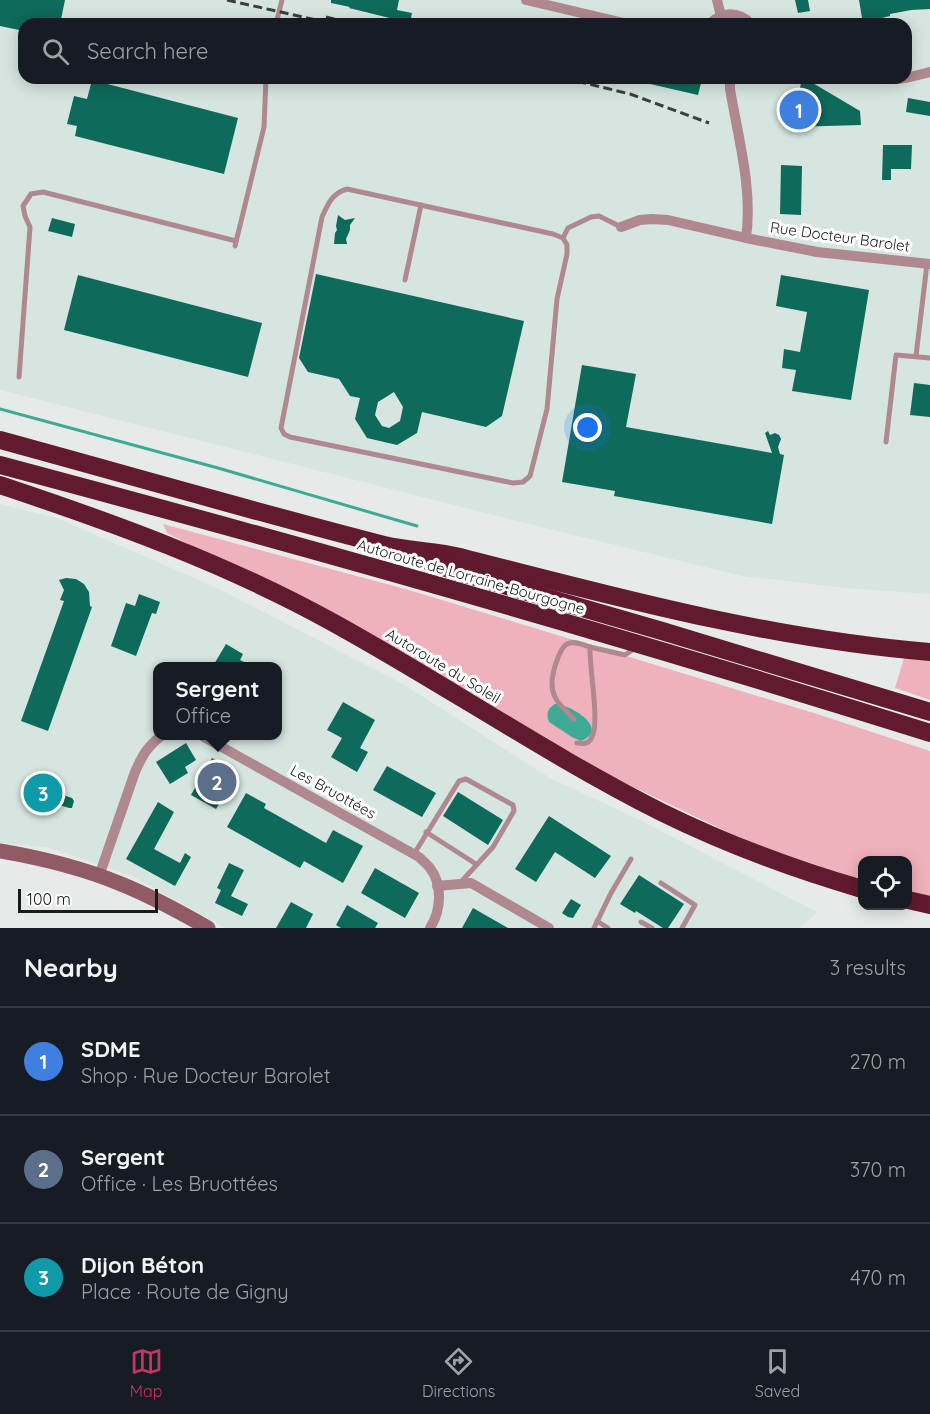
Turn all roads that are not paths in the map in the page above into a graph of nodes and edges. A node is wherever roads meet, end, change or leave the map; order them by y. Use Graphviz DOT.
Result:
graph roads {
  1 [pos="282,0"];
  2 [pos="526,0"];
  3 [pos="717,0"];
  4 [pos="722,16"];
  5 [pos="278,18"];
  6 [pos="602,18"];
  7 [pos="718,18"];
  8 [pos="744,18"];
  9 [pos="930,72"];
  10 [pos="912,76"];
  11 [pos="266,84"];
  12 [pos="730,84"];
  13 [pos="421,205"];
  14 [pos="621,227"];
  15 [pos="563,238"];
  16 [pos="746,238"];
  17 [pos="929,264"];
  18 [pos="405,280"];
  19 [pos="916,356"];
  20 [pos="930,358"];
  21 [pos="19,377"];
  22 [pos="0,440"];
  23 [pos="886,442"];
  24 [pos="0,465"];
  25 [pos="0,485"];
  26 [pos="388,546"];
  27 [pos="641,644"];
  28 [pos="590,647"];
  29 [pos="930,652"];
  30 [pos="930,712"];
  31 [pos="574,719"];
  32 [pos="930,733"];
  33 [pos="155,740"];
  34 [pos="211,740"];
  35 [pos="577,742"];
  36 [pos="426,832"];
  37 [pos="0,851"];
  38 [pos="413,854"];
  39 [pos="631,859"];
  40 [pos="476,864"];
  41 [pos="99,876"];
  42 [pos="661,883"];
  43 [pos="459,884"];
  44 [pos="437,886"];
  45 [pos="858,888"];
  46 [pos="912,901"];
  47 [pos="930,905"];
  48 [pos="597,921"];
  49 [pos="641,922"];
  50 [pos="208,928"];
  51 [pos="430,928"];
  52 [pos="549,928"];
  53 [pos="594,928"];
  54 [pos="608,928"];
  55 [pos="652,928"];
  56 [pos="682,928"];
  1 -- 5 [label="lane"];
  2 -- 6 [label="street"];
  3 -- 4 [label="street"];
  4 -- 7 [label="street"];
  4 -- 8 [label="street"];
  9 -- 10 [label="street"];
  11 -- 21 [label="lane"];
  12 -- 16 [label="street, Rue Docteur Barolet"];
  13 -- 15 [label="lane"];
  13 -- 15 [label="lane"];
  13 -- 18 [label="lane"];
  14 -- 15 [label="lane"];
  14 -- 16 [label="street, Rue Docteur Barolet"];
  16 -- 17 [label="street, Rue Docteur Barolet"];
  17 -- 19 [label="lane"];
  19 -- 20 [label="lane"];
  19 -- 23 [label="lane"];
  22 -- 26 [label="highway"];
  24 -- 27 [label="highway, Autoroute de Lorraine-Bourgogne"];
  25 -- 45 [label="highway, Autoroute du Soleil"];
  26 -- 29 [label="highway"];
  26 -- 30 [label="highway, Autoroute de Lorraine-Bourgogne"];
  27 -- 28 [label="lane"];
  27 -- 32 [label="highway, Autoroute de Lorraine-Bourgogne"];
  28 -- 31 [label="lane"];
  28 -- 35 [label="lane"];
  33 -- 41 [label="street"];
  34 -- 38 [label="street, Les Bruottées"];
  36 -- 38 [label="lane"];
  36 -- 40 [label="lane"];
  36 -- 40 [label="lane"];
  37 -- 41 [label="street"];
  38 -- 44 [label="street, Les Bruottées"];
  39 -- 48 [label="lane"];
  40 -- 43 [label="lane"];
  41 -- 50 [label="street"];
  42 -- 56 [label="lane"];
  43 -- 44 [label="street"];
  43 -- 52 [label="street"];
  44 -- 51 [label="street"];
  46 -- 47 [label="highway"];
  48 -- 53 [label="lane"];
  48 -- 54 [label="lane"];
  49 -- 55 [label="lane"];
}
